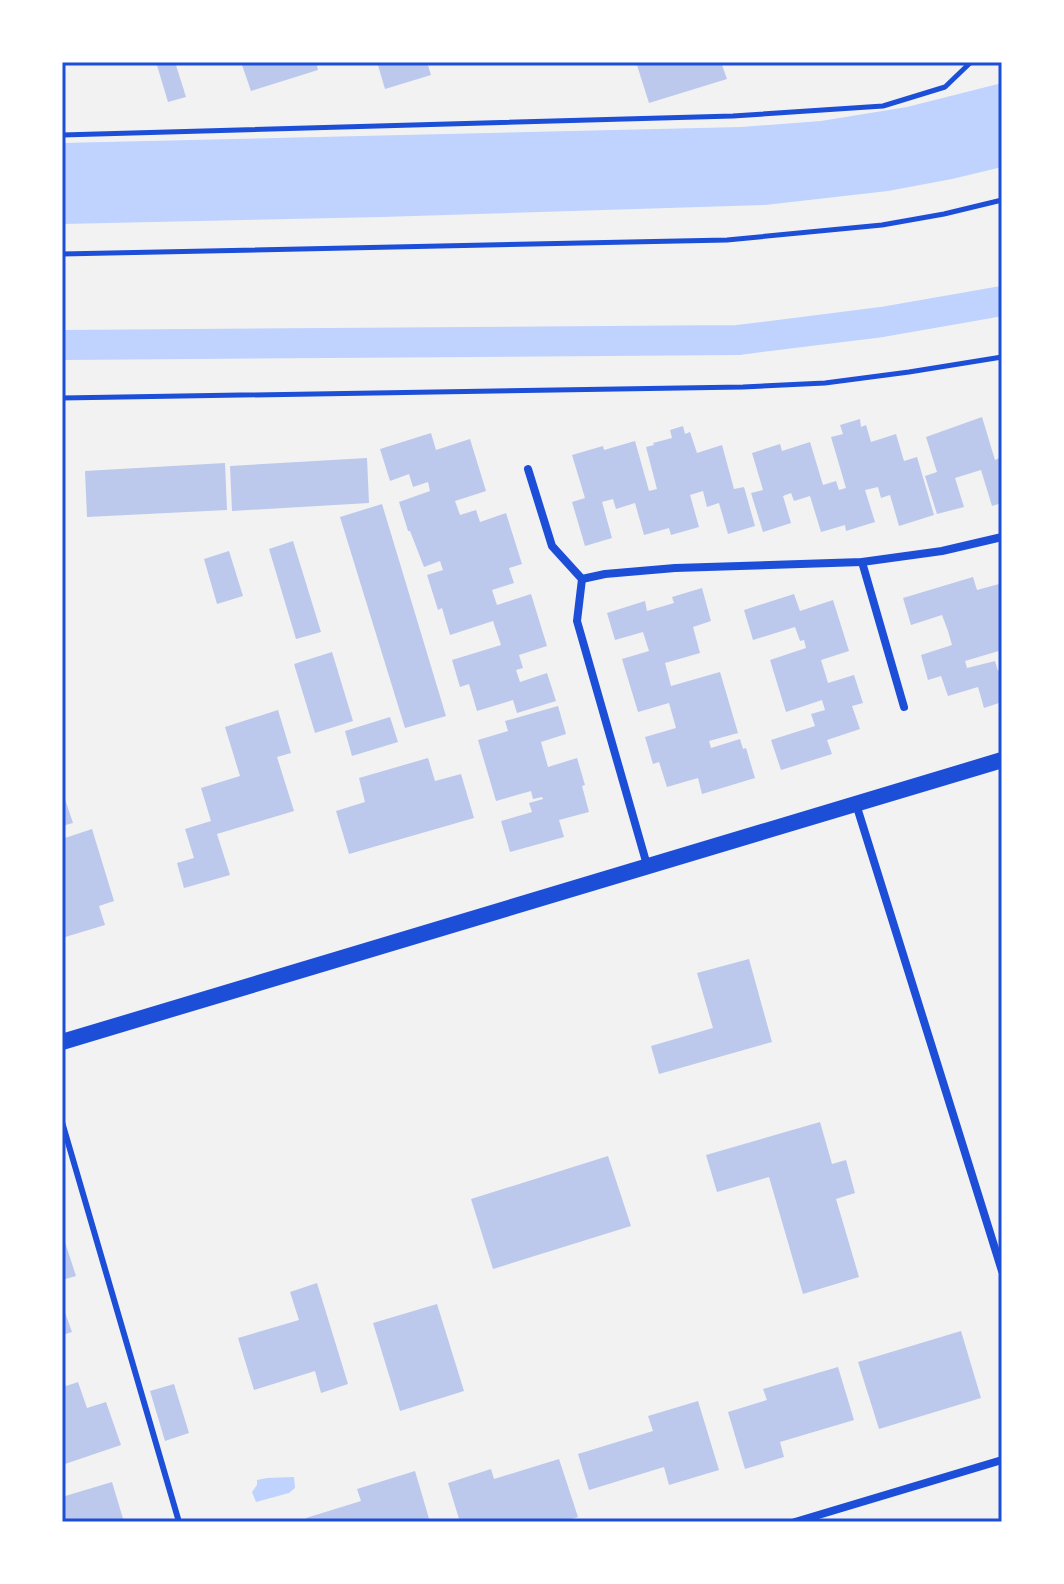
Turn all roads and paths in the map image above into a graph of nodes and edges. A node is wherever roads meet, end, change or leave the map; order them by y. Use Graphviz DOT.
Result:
graph roads {
  1 [pos="974,62"];
  2 [pos="62,135"];
  3 [pos="1002,200"];
  4 [pos="62,254"];
  5 [pos="1002,357"];
  6 [pos="62,398"];
  7 [pos="528,469"];
  8 [pos="1002,537"];
  9 [pos="862,562"];
  10 [pos="582,579"];
  11 [pos="904,707"];
  12 [pos="1002,760"];
  13 [pos="856,804"];
  14 [pos="647,865"];
  15 [pos="62,1042"];
  16 [pos="62,1122"];
  17 [pos="1002,1271"];
  18 [pos="1002,1460"];
  19 [pos="179,1522"];
  20 [pos="795,1522"];
  1 -- 2 [label="path"];
  3 -- 4 [label="path"];
  5 -- 6 [label="path"];
  7 -- 10 [label="street"];
  8 -- 9 [label="street"];
  9 -- 10 [label="street"];
  9 -- 11 [label="street"];
  10 -- 14 [label="street"];
  12 -- 13 [label="main road"];
  13 -- 14 [label="main road"];
  13 -- 17 [label="street"];
  14 -- 15 [label="main road"];
  16 -- 19 [label="lane"];
  18 -- 20 [label="street"];
}
